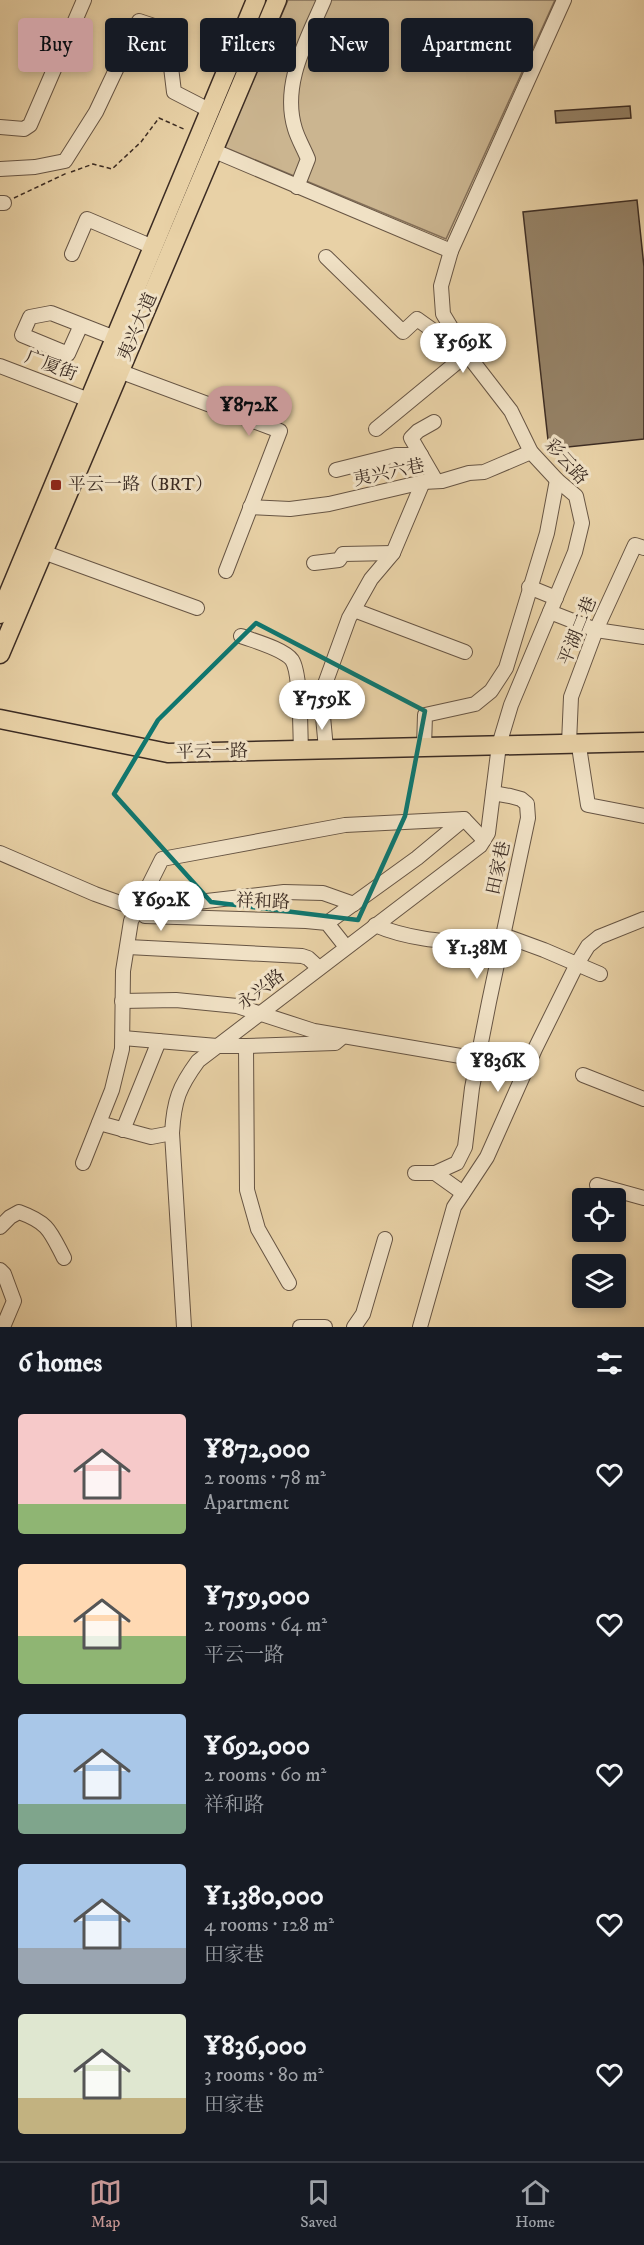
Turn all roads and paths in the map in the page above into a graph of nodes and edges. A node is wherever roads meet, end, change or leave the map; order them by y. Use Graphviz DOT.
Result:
graph roads {
  1 [pos="84,0"];
  2 [pos="256,0"];
  3 [pos="277,0"];
  4 [pos="324,0"];
  5 [pos="564,0"];
  6 [pos="211,111"];
  7 [pos="0,127"];
  8 [pos="206,143"];
  9 [pos="0,169"];
  10 [pos="297,187"];
  11 [pos="2,203"];
  12 [pos="153,247"];
  13 [pos="451,251"];
  14 [pos="72,254"];
  15 [pos="326,257"];
  16 [pos="81,325"];
  17 [pos="451,328"];
  18 [pos="115,338"];
  19 [pos="467,354"];
  20 [pos="0,366"];
  21 [pos="119,371"];
  22 [pos="89,400"];
  23 [pos="434,422"];
  24 [pos="376,429"];
  25 [pos="531,452"];
  26 [pos="421,455"];
  27 [pos="336,470"];
  28 [pos="557,480"];
  29 [pos="430,482"];
  30 [pos="250,507"];
  31 [pos="644,548"];
  32 [pos="43,552"];
  33 [pos="393,553"];
  34 [pos="314,563"];
  35 [pos="226,571"];
  36 [pos="529,586"];
  37 [pos="556,598"];
  38 [pos="197,609"];
  39 [pos="354,610"];
  40 [pos="550,612"];
  41 [pos="0,614"];
  42 [pos="596,630"];
  43 [pos="241,636"];
  44 [pos="644,638"];
  45 [pos="465,652"];
  46 [pos="0,654"];
  47 [pos="0,719"];
  48 [pos="0,728"];
  49 [pos="644,742"];
  50 [pos="424,747"];
  51 [pos="574,748"];
  52 [pos="326,749"];
  53 [pos="499,749"];
  54 [pos="301,750"];
  55 [pos="644,751"];
  56 [pos="493,794"];
  57 [pos="644,816"];
  58 [pos="464,819"];
  59 [pos="484,840"];
  60 [pos="0,853"];
  61 [pos="354,904"];
  62 [pos="137,909"];
  63 [pos="644,909"];
  64 [pos="644,920"];
  65 [pos="327,924"];
  66 [pos="375,925"];
  67 [pos="502,941"];
  68 [pos="128,947"];
  69 [pos="346,947"];
  70 [pos="577,964"];
  71 [pos="319,968"];
  72 [pos="600,974"];
  73 [pos="122,1001"];
  74 [pos="259,1014"];
  75 [pos="342,1036"];
  76 [pos="123,1038"];
  77 [pos="159,1041"];
  78 [pos="217,1046"];
  79 [pos="246,1046"];
  80 [pos="478,1059"];
  81 [pos="583,1074"];
  82 [pos="644,1099"];
  83 [pos="99,1123"];
  84 [pos="123,1130"];
  85 [pos="172,1133"];
  86 [pos="83,1163"];
  87 [pos="415,1173"];
  88 [pos="435,1173"];
  89 [pos="597,1185"];
  90 [pos="463,1193"];
  91 [pos="644,1198"];
  92 [pos="0,1227"];
  93 [pos="386,1239"];
  94 [pos="64,1258"];
  95 [pos="0,1270"];
  96 [pos="289,1283"];
  97 [pos="3,1327"];
  98 [pos="184,1327"];
  99 [pos="300,1327"];
  100 [pos="325,1327"];
  101 [pos="354,1327"];
  102 [pos="420,1327"];
  1 -- 7 [label="street"];
  2 -- 6 [label="main road, 夷兴大道"];
  3 -- 8 [label="main road, 夷兴大道"];
  4 -- 10 [label="street"];
  5 -- 13 [label="street, 彩云路"];
  6 -- 8 [label="main road, 夷兴大道"];
  6 -- 9 [label="street"];
  8 -- 10 [label="street"];
  8 -- 11 [label="path"];
  8 -- 12 [label="main road, 夷兴大道"];
  8 -- 21 [label="main road, 夷兴大道"];
  10 -- 13 [label="street"];
  12 -- 14 [label="street"];
  12 -- 18 [label="main road, 夷兴大道"];
  13 -- 17 [label="street, 彩云路"];
  15 -- 17 [label="street"];
  16 -- 18 [label="street"];
  17 -- 19 [label="street, 彩云路"];
  18 -- 22 [label="main road, 夷兴大道"];
  19 -- 24 [label="street"];
  19 -- 25 [label="street, 彩云路"];
  20 -- 22 [label="street, 广厦街"];
  21 -- 30 [label="street"];
  21 -- 32 [label="main road, 夷兴大道"];
  22 -- 41 [label="main road, 夷兴大道"];
  23 -- 26 [label="street"];
  25 -- 28 [label="street, 彩云路"];
  25 -- 29 [label="street, 夷兴六巷"];
  26 -- 27 [label="street"];
  26 -- 29 [label="street"];
  28 -- 36 [label="street"];
  28 -- 37 [label="street, 彩云路"];
  29 -- 30 [label="street, 夷兴六巷"];
  29 -- 33 [label="street"];
  30 -- 35 [label="street"];
  31 -- 42 [label="street, 平湖二巷"];
  32 -- 38 [label="street"];
  32 -- 46 [label="main road, 夷兴大道"];
  33 -- 34 [label="street"];
  33 -- 39 [label="street"];
  36 -- 37 [label="street"];
  36 -- 50 [label="street"];
  37 -- 40 [label="street, 彩云路"];
  39 -- 45 [label="street"];
  39 -- 52 [label="street"];
  40 -- 42 [label="street"];
  40 -- 53 [label="street, 彩云路"];
  42 -- 44 [label="street"];
  42 -- 51 [label="street, 平湖二巷"];
  43 -- 54 [label="street"];
  47 -- 54 [label="main road, 平云一路"];
  48 -- 53 [label="main road, 平云一路"];
  49 -- 51 [label="main road, 平云一路"];
  50 -- 52 [label="main road, 平云一路"];
  50 -- 53 [label="main road, 平云一路"];
  51 -- 53 [label="main road, 平云一路"];
  51 -- 55 [label="main road, 平云一路"];
  51 -- 57 [label="street, 平湖二巷"];
  52 -- 54 [label="main road, 平云一路"];
  53 -- 56 [label="street"];
  56 -- 59 [label="street"];
  56 -- 67 [label="street, 田家巷"];
  58 -- 59 [label="street"];
  58 -- 61 [label="street"];
  58 -- 62 [label="street"];
  59 -- 66 [label="street, 永兴路"];
  60 -- 62 [label="street, 祥和路"];
  61 -- 62 [label="street"];
  61 -- 65 [label="street"];
  62 -- 65 [label="street, 祥和路"];
  62 -- 68 [label="street"];
  63 -- 64 [label="street"];
  64 -- 70 [label="street"];
  65 -- 69 [label="street"];
  66 -- 67 [label="street"];
  66 -- 69 [label="street, 永兴路"];
  67 -- 70 [label="street"];
  67 -- 80 [label="street, 田家巷"];
  68 -- 71 [label="street"];
  68 -- 73 [label="street"];
  69 -- 71 [label="street, 永兴路"];
  70 -- 72 [label="street"];
  70 -- 90 [label="street"];
  71 -- 74 [label="street, 永兴路"];
  73 -- 74 [label="street"];
  73 -- 76 [label="street"];
  74 -- 75 [label="street"];
  74 -- 78 [label="street, 永兴路"];
  75 -- 79 [label="street"];
  75 -- 80 [label="street"];
  76 -- 77 [label="street"];
  76 -- 83 [label="street"];
  77 -- 78 [label="street"];
  77 -- 84 [label="street"];
  78 -- 79 [label="street"];
  78 -- 85 [label="street, 永兴路"];
  79 -- 96 [label="street"];
  80 -- 88 [label="street, 田家巷"];
  81 -- 82 [label="street"];
  83 -- 84 [label="street"];
  83 -- 86 [label="street"];
  84 -- 85 [label="street"];
  85 -- 98 [label="street, 永兴路"];
  87 -- 88 [label="street"];
  88 -- 90 [label="street"];
  89 -- 91 [label="street"];
  90 -- 102 [label="street"];
  92 -- 94 [label="street"];
  93 -- 101 [label="street"];
  95 -- 97 [label="street"];
  99 -- 100 [label="street"];
}
